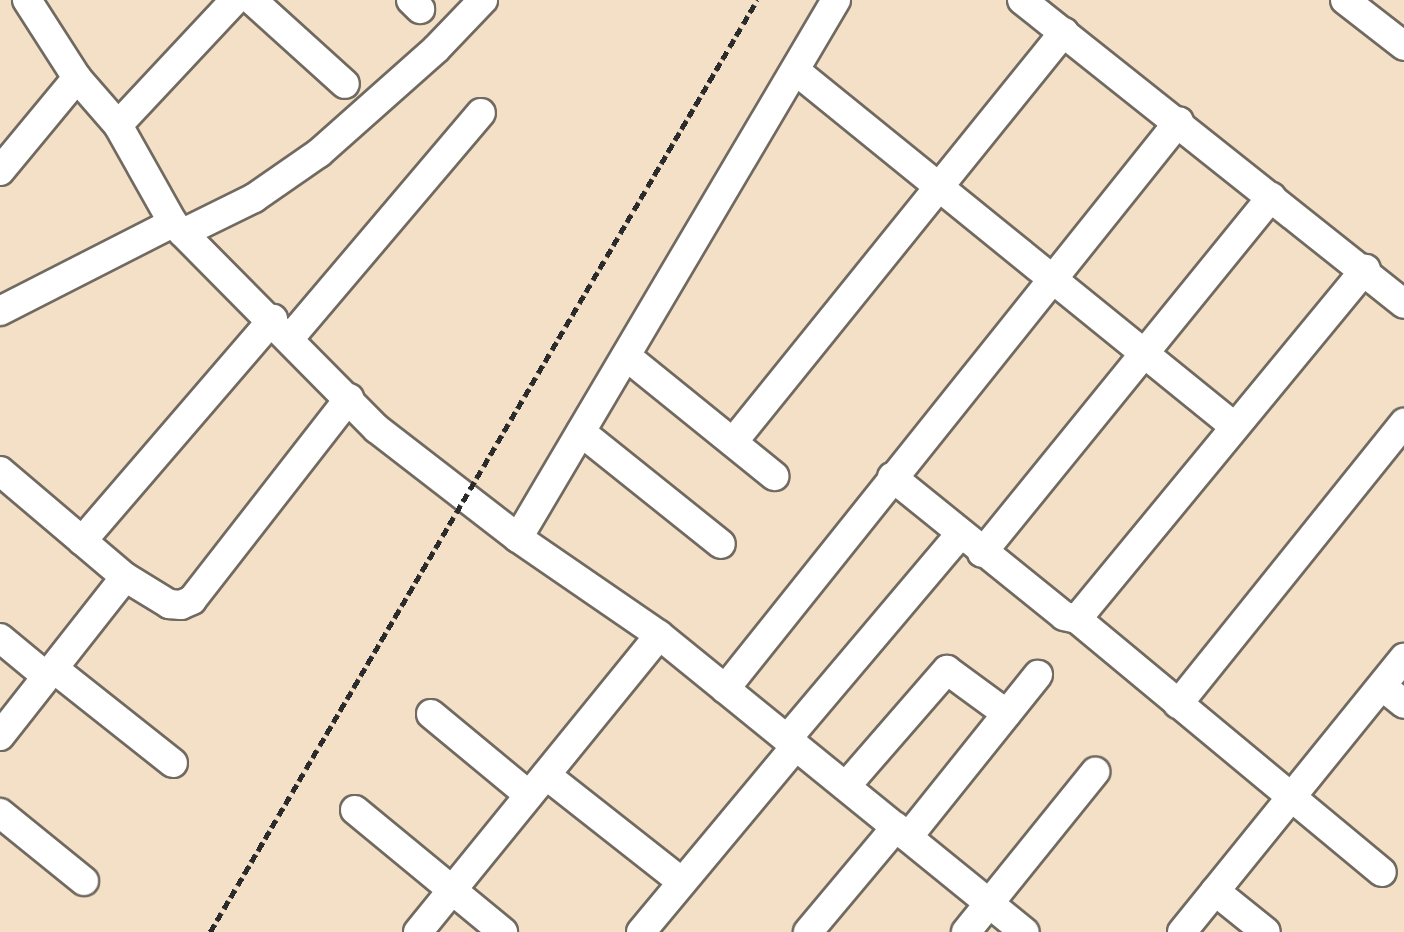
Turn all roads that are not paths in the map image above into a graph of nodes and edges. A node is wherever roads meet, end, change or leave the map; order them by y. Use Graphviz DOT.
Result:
graph roads {
  1 [pos="27,0"];
  2 [pos="235,0"];
  3 [pos="252,0"];
  4 [pos="483,0"];
  5 [pos="836,0"];
  6 [pos="1022,0"];
  7 [pos="1346,0"];
  8 [pos="1064,32"];
  9 [pos="1404,46"];
  10 [pos="796,71"];
  11 [pos="77,78"];
  12 [pos="345,84"];
  13 [pos="481,113"];
  14 [pos="1179,121"];
  15 [pos="118,125"];
  16 [pos="0,171"];
  17 [pos="939,186"];
  18 [pos="1271,198"];
  19 [pos="178,228"];
  20 [pos="1366,269"];
  21 [pos="1051,278"];
  22 [pos="1404,304"];
  23 [pos="0,311"];
  24 [pos="281,328"];
  25 [pos="1147,354"];
  26 [pos="626,356"];
  27 [pos="349,398"];
  28 [pos="1404,423"];
  29 [pos="1235,427"];
  30 [pos="581,432"];
  31 [pos="733,442"];
  32 [pos="0,471"];
  33 [pos="774,476"];
  34 [pos="892,477"];
  35 [pos="960,534"];
  36 [pos="518,538"];
  37 [pos="82,541"];
  38 [pos="721,544"];
  39 [pos="982,553"];
  40 [pos="125,577"];
  41 [pos="1077,619"];
  42 [pos="659,635"];
  43 [pos="0,638"];
  44 [pos="1404,658"];
  45 [pos="50,672"];
  46 [pos="1038,675"];
  47 [pos="1382,686"];
  48 [pos="725,689"];
  49 [pos="1178,704"];
  50 [pos="1404,704"];
  51 [pos="431,714"];
  52 [pos="1007,714"];
  53 [pos="0,736"];
  54 [pos="792,743"];
  55 [pos="172,763"];
  56 [pos="1095,772"];
  57 [pos="537,785"];
  58 [pos="846,786"];
  59 [pos="1291,798"];
  60 [pos="355,810"];
  61 [pos="0,813"];
  62 [pos="902,832"];
  63 [pos="1382,872"];
  64 [pos="84,881"];
  65 [pos="682,882"];
  66 [pos="452,891"];
  67 [pos="1215,891"];
  68 [pos="989,904"];
  69 [pos="418,932"];
  70 [pos="503,932"];
  71 [pos="640,932"];
  72 [pos="808,932"];
  73 [pos="966,932"];
  74 [pos="1024,932"];
  75 [pos="1182,932"];
  76 [pos="1266,932"];
  1 -- 11 [label="street"];
  2 -- 15 [label="street"];
  3 -- 12 [label="street"];
  4 -- 19 [label="street"];
  5 -- 10 [label="street"];
  6 -- 8 [label="street"];
  7 -- 9 [label="street"];
  8 -- 14 [label="street"];
  8 -- 17 [label="street"];
  10 -- 17 [label="street"];
  10 -- 26 [label="street"];
  11 -- 15 [label="street"];
  11 -- 16 [label="street"];
  13 -- 24 [label="street"];
  14 -- 18 [label="street"];
  14 -- 21 [label="street"];
  15 -- 19 [label="street"];
  17 -- 21 [label="street"];
  17 -- 31 [label="street"];
  18 -- 20 [label="street"];
  18 -- 25 [label="street"];
  19 -- 23 [label="street"];
  19 -- 24 [label="street"];
  20 -- 22 [label="street"];
  20 -- 29 [label="street"];
  21 -- 25 [label="street"];
  21 -- 34 [label="street"];
  24 -- 27 [label="street"];
  24 -- 37 [label="street"];
  25 -- 29 [label="street"];
  25 -- 39 [label="street"];
  26 -- 30 [label="street"];
  26 -- 31 [label="street"];
  27 -- 36 [label="street"];
  27 -- 40 [label="street"];
  28 -- 49 [label="street"];
  29 -- 41 [label="street"];
  30 -- 36 [label="street"];
  30 -- 38 [label="street"];
  31 -- 33 [label="street"];
  32 -- 37 [label="street"];
  34 -- 35 [label="street"];
  34 -- 48 [label="street"];
  35 -- 39 [label="street"];
  35 -- 54 [label="street"];
  36 -- 42 [label="street"];
  37 -- 40 [label="street"];
  39 -- 41 [label="street"];
  40 -- 45 [label="street"];
  41 -- 49 [label="street"];
  42 -- 48 [label="street"];
  42 -- 57 [label="street"];
  43 -- 45 [label="street"];
  44 -- 47 [label="street"];
  45 -- 53 [label="street"];
  45 -- 55 [label="street"];
  46 -- 52 [label="street"];
  47 -- 50 [label="street"];
  47 -- 59 [label="street"];
  48 -- 54 [label="street"];
  49 -- 59 [label="street"];
  51 -- 57 [label="street"];
  52 -- 58 [label="street"];
  52 -- 62 [label="street"];
  54 -- 58 [label="street"];
  54 -- 65 [label="street"];
  56 -- 68 [label="street"];
  57 -- 65 [label="street"];
  57 -- 66 [label="street"];
  58 -- 62 [label="street"];
  59 -- 63 [label="street"];
  59 -- 67 [label="street"];
  60 -- 66 [label="street"];
  61 -- 64 [label="street"];
  62 -- 68 [label="street"];
  62 -- 72 [label="street"];
  65 -- 71 [label="street"];
  66 -- 69 [label="street"];
  66 -- 70 [label="street"];
  67 -- 75 [label="street"];
  67 -- 76 [label="street"];
  68 -- 73 [label="street"];
  68 -- 74 [label="street"];
}
